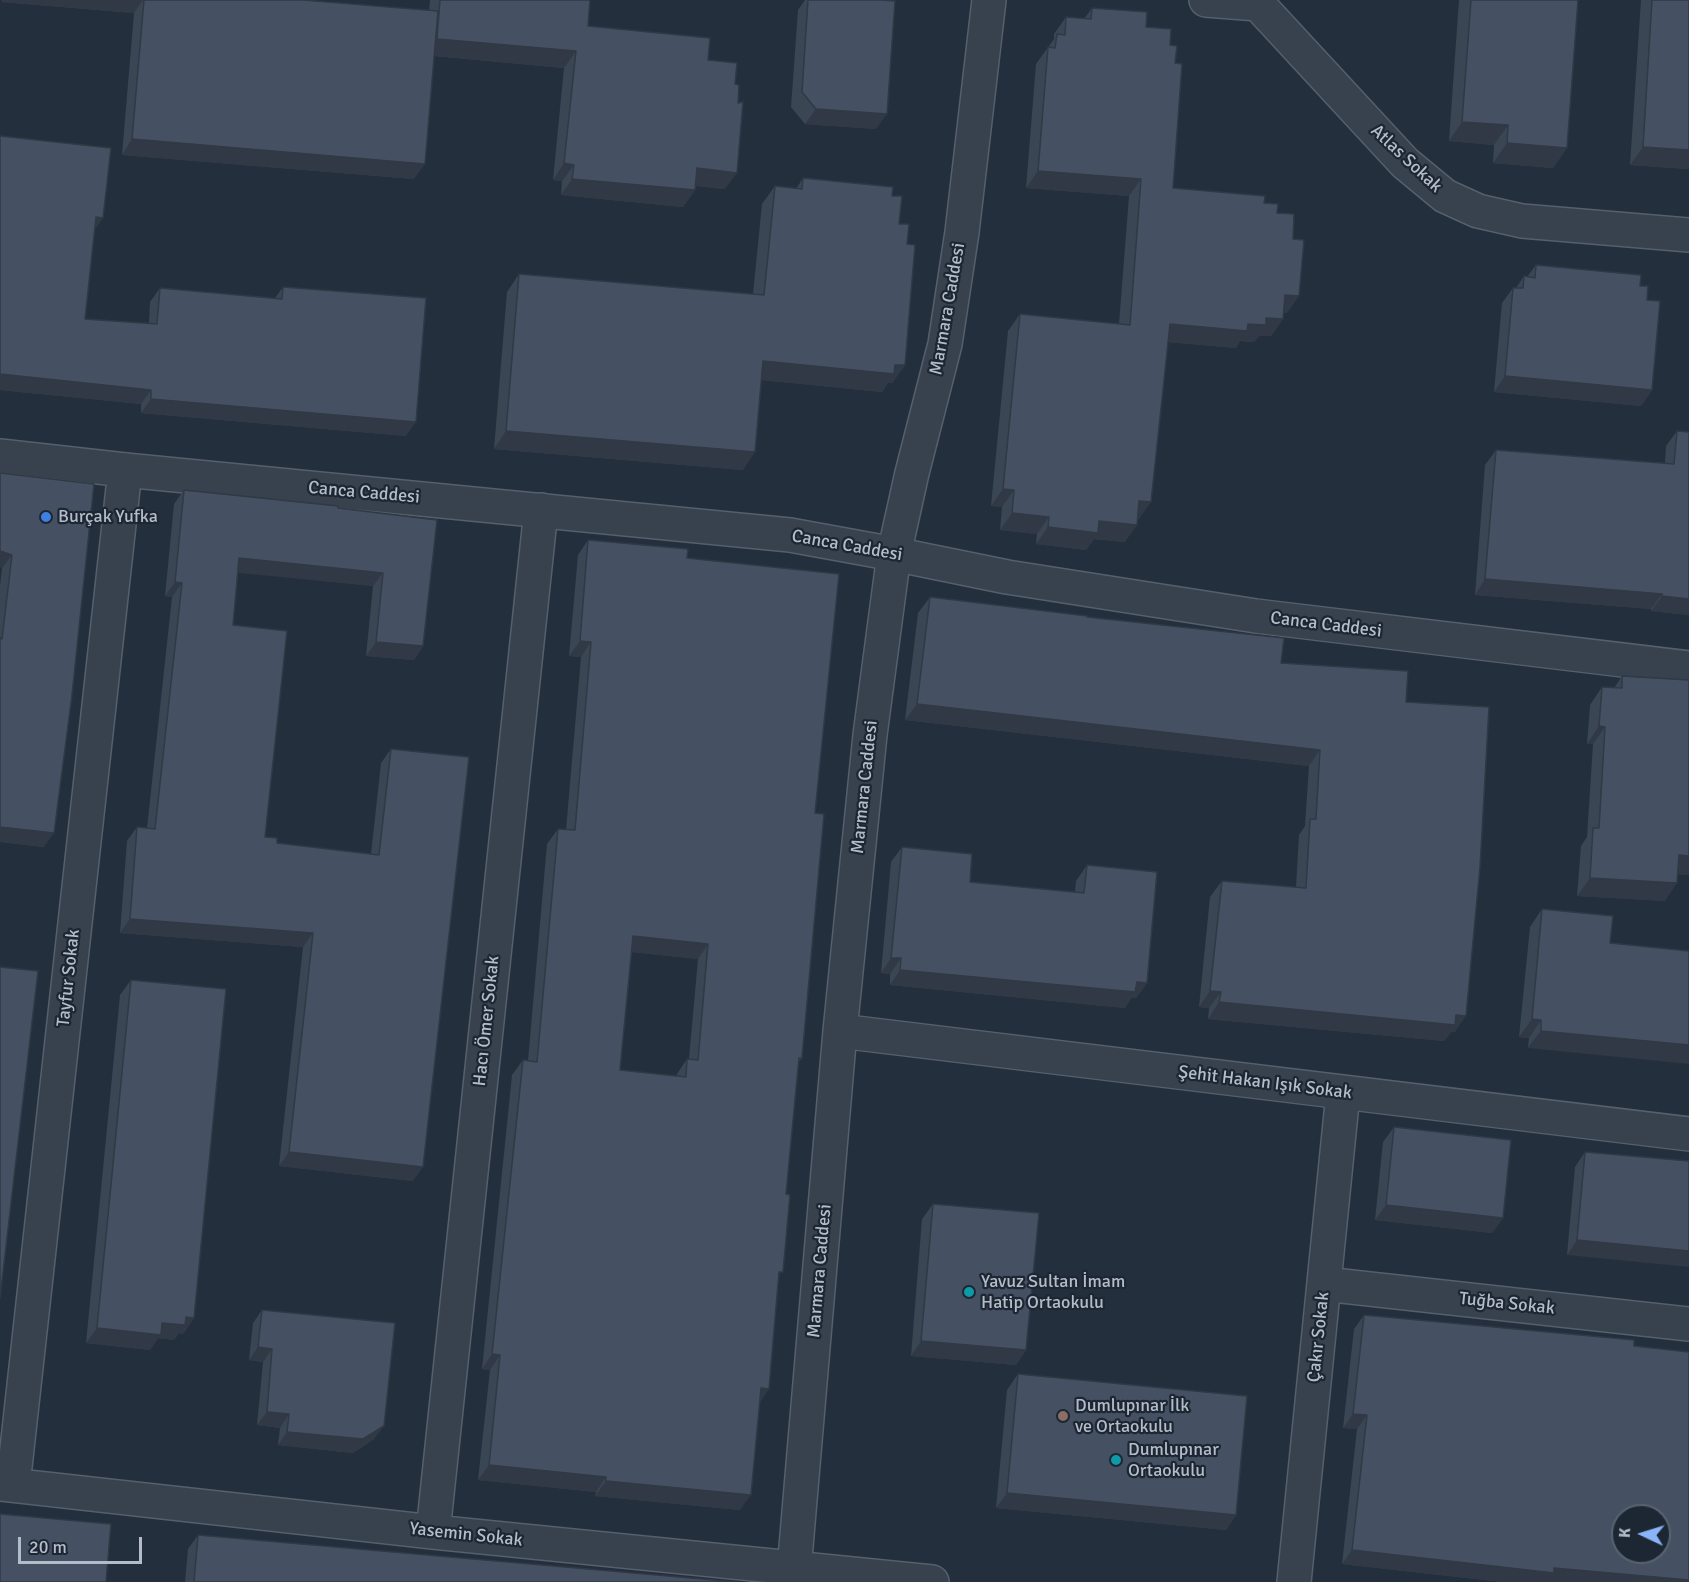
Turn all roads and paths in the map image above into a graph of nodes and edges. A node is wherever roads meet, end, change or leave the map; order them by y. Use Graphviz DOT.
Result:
graph roads {
  1 [pos="989,0"];
  2 [pos="1206,0"];
  3 [pos="1260,2"];
  4 [pos="1689,235"];
  5 [pos="0,456"];
  6 [pos="125,470"];
  7 [pos="541,510"];
  8 [pos="894,554"];
  9 [pos="1689,668"];
  10 [pos="840,1032"];
  11 [pos="1343,1092"];
  12 [pos="1689,1134"];
  13 [pos="1324,1284"];
  14 [pos="1689,1324"];
  15 [pos="6,1484"];
  16 [pos="432,1532"];
  17 [pos="793,1575"];
  18 [pos="932,1582"];
  19 [pos="1294,1582"];
  1 -- 8 [label="street, Marmara Caddesi"];
  2 -- 3 [label="street, Atlas Sokak"];
  3 -- 4 [label="street, Atlas Sokak"];
  5 -- 6 [label="street, Canca Caddesi"];
  6 -- 7 [label="street, Canca Caddesi"];
  6 -- 15 [label="street, Tayfur Sokak"];
  7 -- 8 [label="street, Canca Caddesi"];
  7 -- 16 [label="street, Hacı Ömer Sokak"];
  8 -- 9 [label="street, Canca Caddesi"];
  8 -- 10 [label="street, Marmara Caddesi"];
  10 -- 11 [label="street, Şehit Hakan Işık Sokak"];
  10 -- 17 [label="street, Marmara Caddesi"];
  11 -- 12 [label="street, Şehit Hakan Işık Sokak"];
  11 -- 13 [label="street, Çakır Sokak"];
  13 -- 14 [label="street, Tuğba Sokak"];
  13 -- 19 [label="street, Çakır Sokak"];
  15 -- 16 [label="street, Yasemin Sokak"];
  16 -- 17 [label="street, Yasemin Sokak"];
  17 -- 18 [label="street, Yasemin Sokak"];
}
